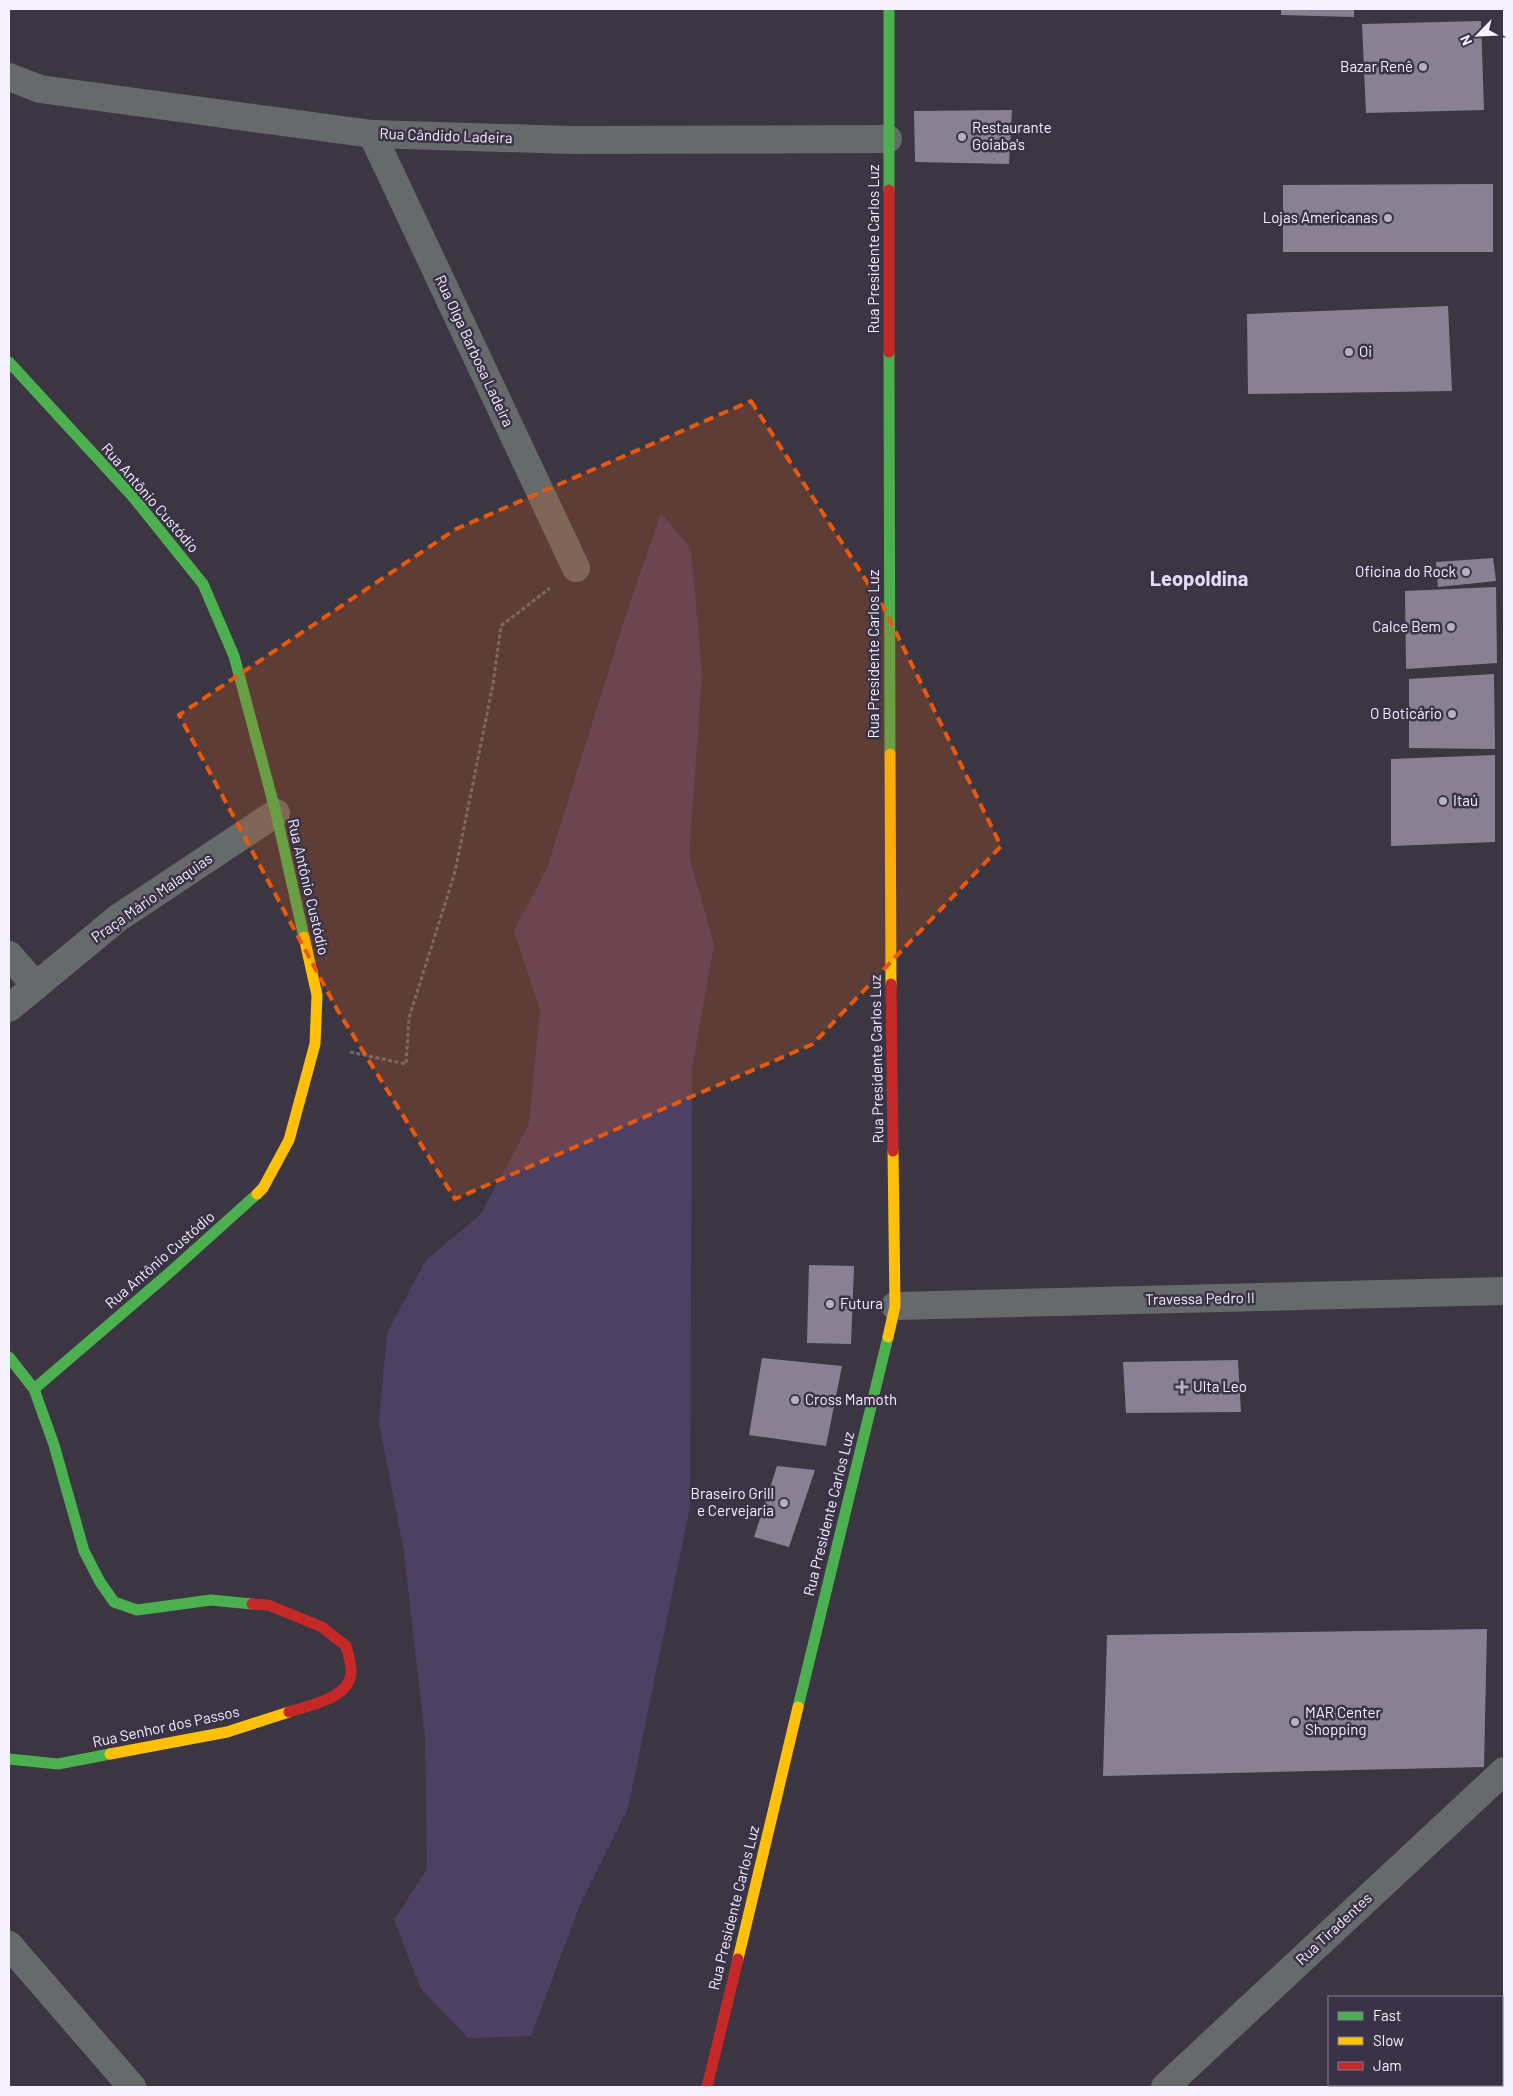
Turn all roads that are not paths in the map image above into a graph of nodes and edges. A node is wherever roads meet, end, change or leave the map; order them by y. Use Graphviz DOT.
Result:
graph roads {
  1 [pos="889,9"];
  2 [pos="9,77"];
  3 [pos="372,134"];
  4 [pos="888,139"];
  5 [pos="9,362"];
  6 [pos="576,568"];
  7 [pos="276,813"];
  8 [pos="9,956"];
  9 [pos="36,986"];
  10 [pos="9,1008"];
  11 [pos="1504,1291"];
  12 [pos="895,1306"];
  13 [pos="9,1357"];
  14 [pos="34,1389"];
  15 [pos="9,1759"];
  16 [pos="1504,1771"];
  17 [pos="9,1945"];
  18 [pos="132,2087"];
  19 [pos="708,2087"];
  20 [pos="1165,2087"];
  1 -- 4 [label="street, Rua Presidente Carlos Luz"];
  2 -- 3 [label="street, Rua Cândido Ladeira"];
  3 -- 4 [label="street, Rua Cândido Ladeira"];
  3 -- 6 [label="street, Rua Olga Barbosa Ladeira"];
  4 -- 12 [label="street, Rua Presidente Carlos Luz"];
  5 -- 7 [label="street, Rua Antônio Custódio"];
  7 -- 9 [label="street, Praça Mário Malaquias"];
  7 -- 14 [label="street, Rua Antônio Custódio"];
  8 -- 9 [label="street"];
  9 -- 10 [label="street, Praça Mário Malaquias"];
  11 -- 12 [label="street, Travessa Pedro II"];
  12 -- 19 [label="street, Rua Presidente Carlos Luz"];
  13 -- 14 [label="street, Rua Senhor dos Passos"];
  14 -- 15 [label="street, Rua Senhor dos Passos"];
  16 -- 20 [label="street, Rua Tiradentes"];
  17 -- 18 [label="street"];
}
